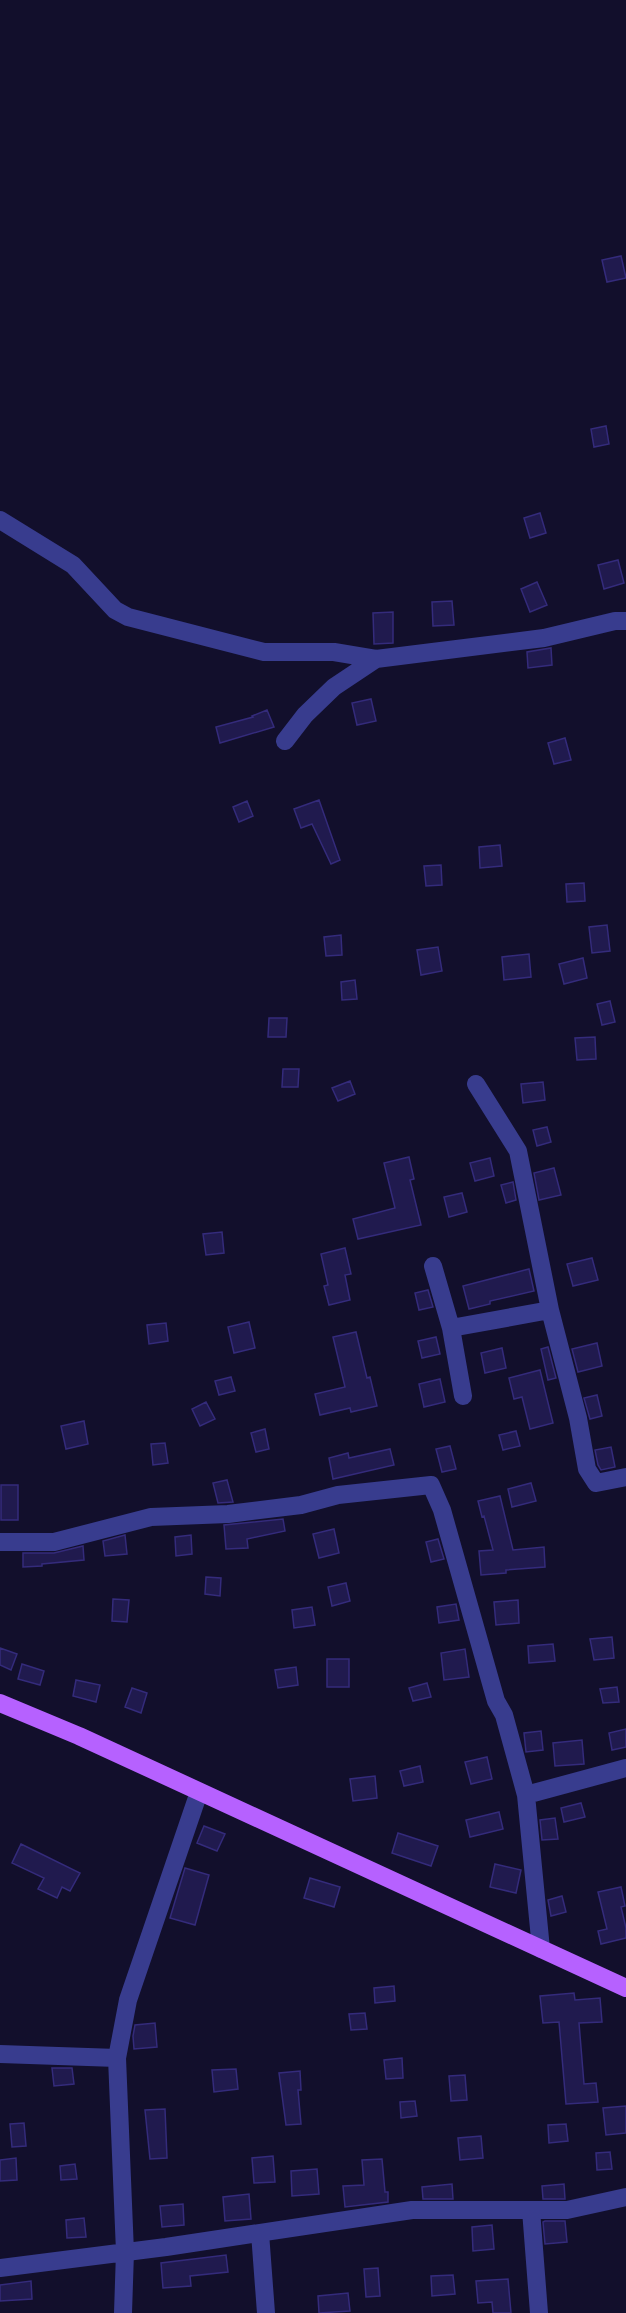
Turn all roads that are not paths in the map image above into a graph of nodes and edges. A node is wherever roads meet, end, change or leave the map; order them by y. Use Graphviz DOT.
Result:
graph roads {
  1 [pos="0,520"];
  2 [pos="626,621"];
  3 [pos="376,659"];
  4 [pos="285,741"];
  5 [pos="476,1084"];
  6 [pos="433,1266"];
  7 [pos="550,1310"];
  8 [pos="451,1328"];
  9 [pos="463,1396"];
  10 [pos="626,1477"];
  11 [pos="0,1542"];
  12 [pos="0,1703"];
  13 [pos="626,1768"];
  14 [pos="199,1792"];
  15 [pos="526,1795"];
  16 [pos="541,1949"];
  17 [pos="626,1988"];
  18 [pos="0,2054"];
  19 [pos="117,2058"];
  20 [pos="626,2197"];
  21 [pos="531,2210"];
  22 [pos="260,2233"];
  23 [pos="125,2252"];
  24 [pos="0,2268"];
  25 [pos="123,2313"];
  26 [pos="266,2313"];
  27 [pos="539,2313"];
  1 -- 3 [label="street"];
  2 -- 3 [label="street"];
  3 -- 4 [label="street"];
  5 -- 7 [label="street"];
  6 -- 8 [label="street"];
  7 -- 8 [label="street"];
  7 -- 10 [label="street"];
  8 -- 9 [label="street"];
  11 -- 15 [label="street"];
  12 -- 14 [label="main road"];
  13 -- 15 [label="street"];
  14 -- 16 [label="main road"];
  14 -- 19 [label="street"];
  15 -- 16 [label="street"];
  16 -- 17 [label="main road"];
  18 -- 19 [label="street"];
  19 -- 23 [label="street"];
  20 -- 21 [label="street"];
  21 -- 22 [label="street"];
  21 -- 27 [label="street"];
  22 -- 23 [label="street"];
  22 -- 26 [label="street"];
  23 -- 24 [label="street"];
  23 -- 25 [label="street"];
}
